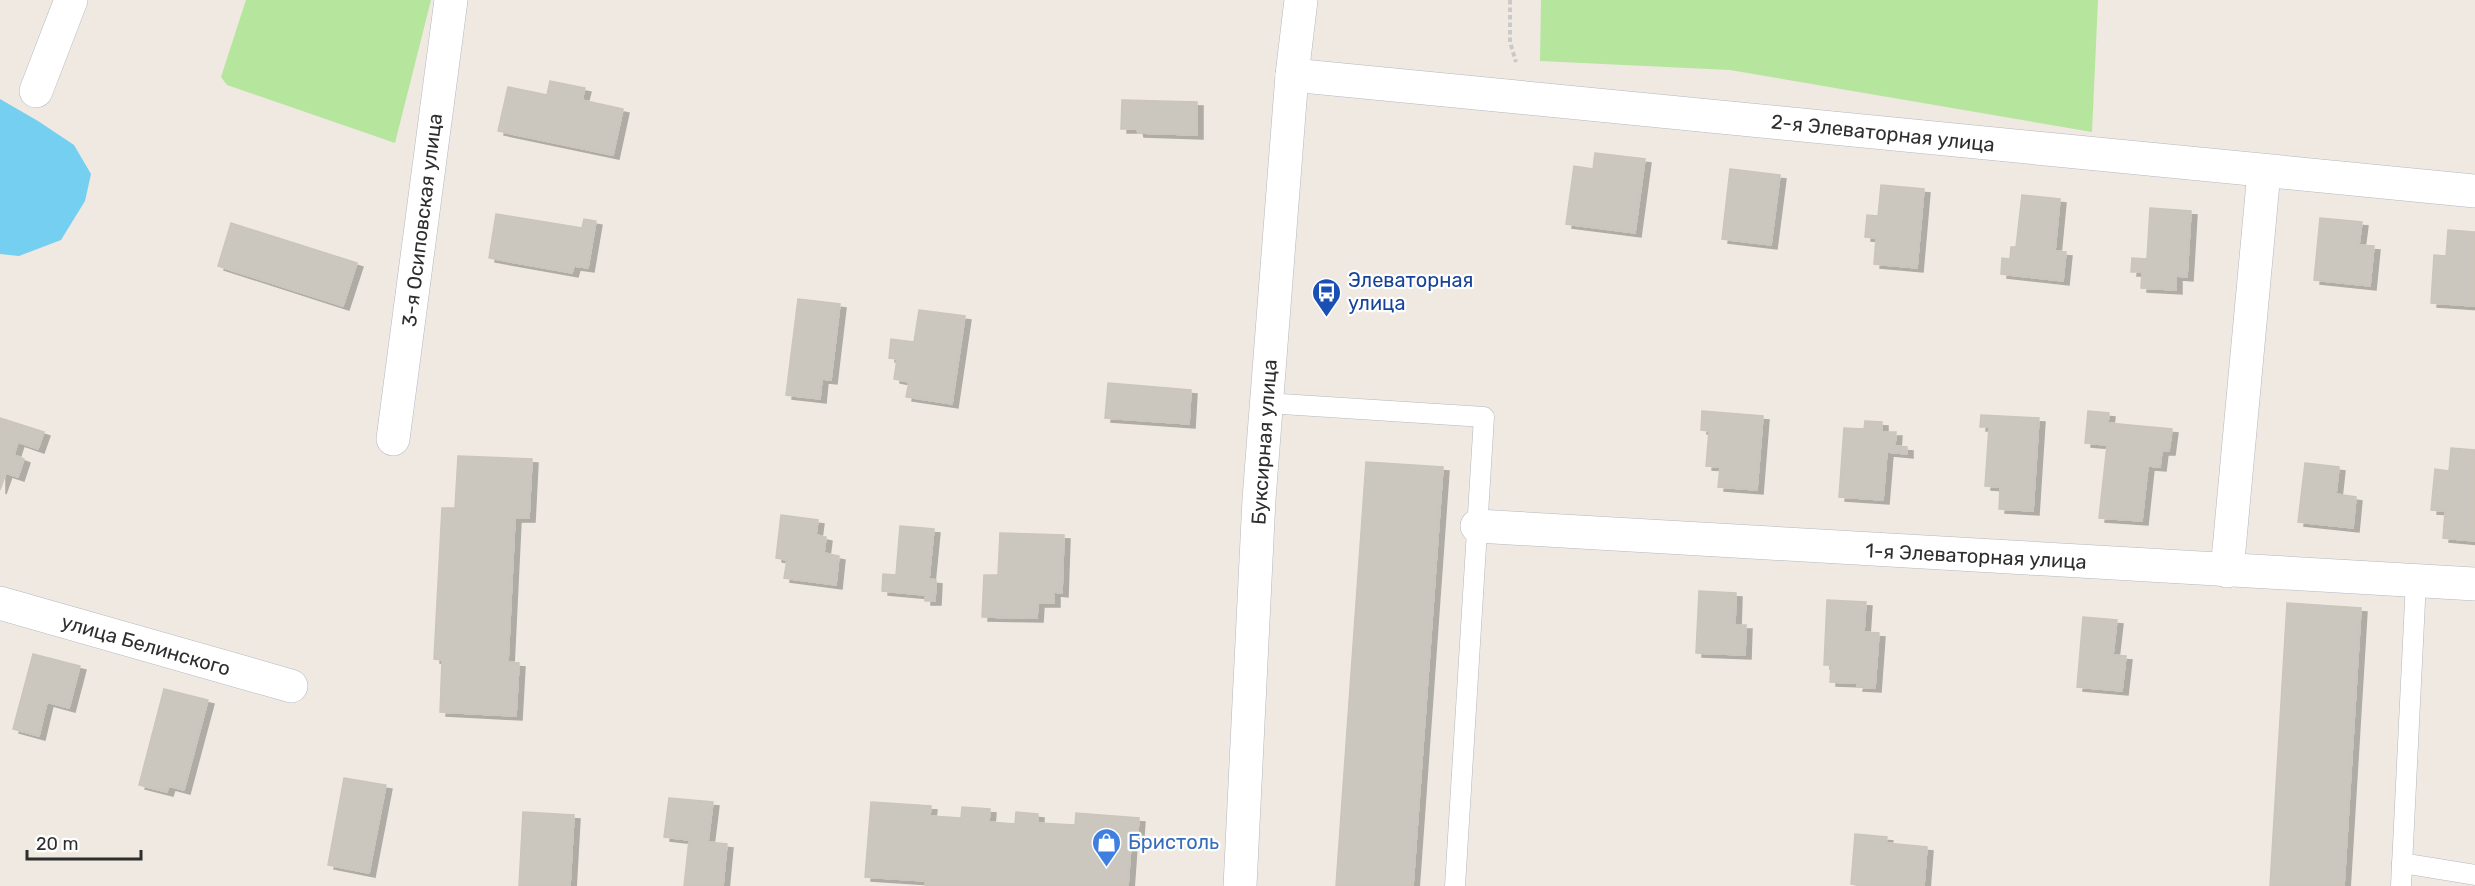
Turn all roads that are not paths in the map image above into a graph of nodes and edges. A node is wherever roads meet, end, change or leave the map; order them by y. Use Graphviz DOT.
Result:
graph roads {
  1 [pos="71,0"];
  2 [pos="451,0"];
  3 [pos="1301,0"];
  4 [pos="1292,75"];
  5 [pos="36,92"];
  6 [pos="2264,172"];
  7 [pos="2475,191"];
  8 [pos="1266,403"];
  9 [pos="393,439"];
  10 [pos="1477,526"];
  11 [pos="2227,571"];
  12 [pos="2416,581"];
  13 [pos="2475,584"];
  14 [pos="0,603"];
  15 [pos="291,686"];
  16 [pos="2402,863"];
  17 [pos="2475,875"];
  18 [pos="1240,886"];
  19 [pos="1455,886"];
  20 [pos="2401,886"];
  1 -- 5 [label="street"];
  2 -- 9 [label="street, 3-я Осиповская улица"];
  3 -- 4 [label="street, Буксирная улица"];
  4 -- 6 [label="street, 2-я Элеваторная улица"];
  4 -- 8 [label="street, Буксирная улица"];
  6 -- 7 [label="street, 2-я Элеваторная улица"];
  6 -- 11 [label="street"];
  8 -- 10 [label="lane"];
  8 -- 18 [label="street, Буксирная улица"];
  10 -- 11 [label="street, 1-я Элеваторная улица"];
  10 -- 19 [label="lane"];
  11 -- 12 [label="street, 1-я Элеваторная улица"];
  12 -- 13 [label="street, 1-я Элеваторная улица"];
  12 -- 16 [label="lane"];
  14 -- 15 [label="street, улица Белинского"];
  16 -- 17 [label="lane"];
  16 -- 20 [label="lane"];
}
